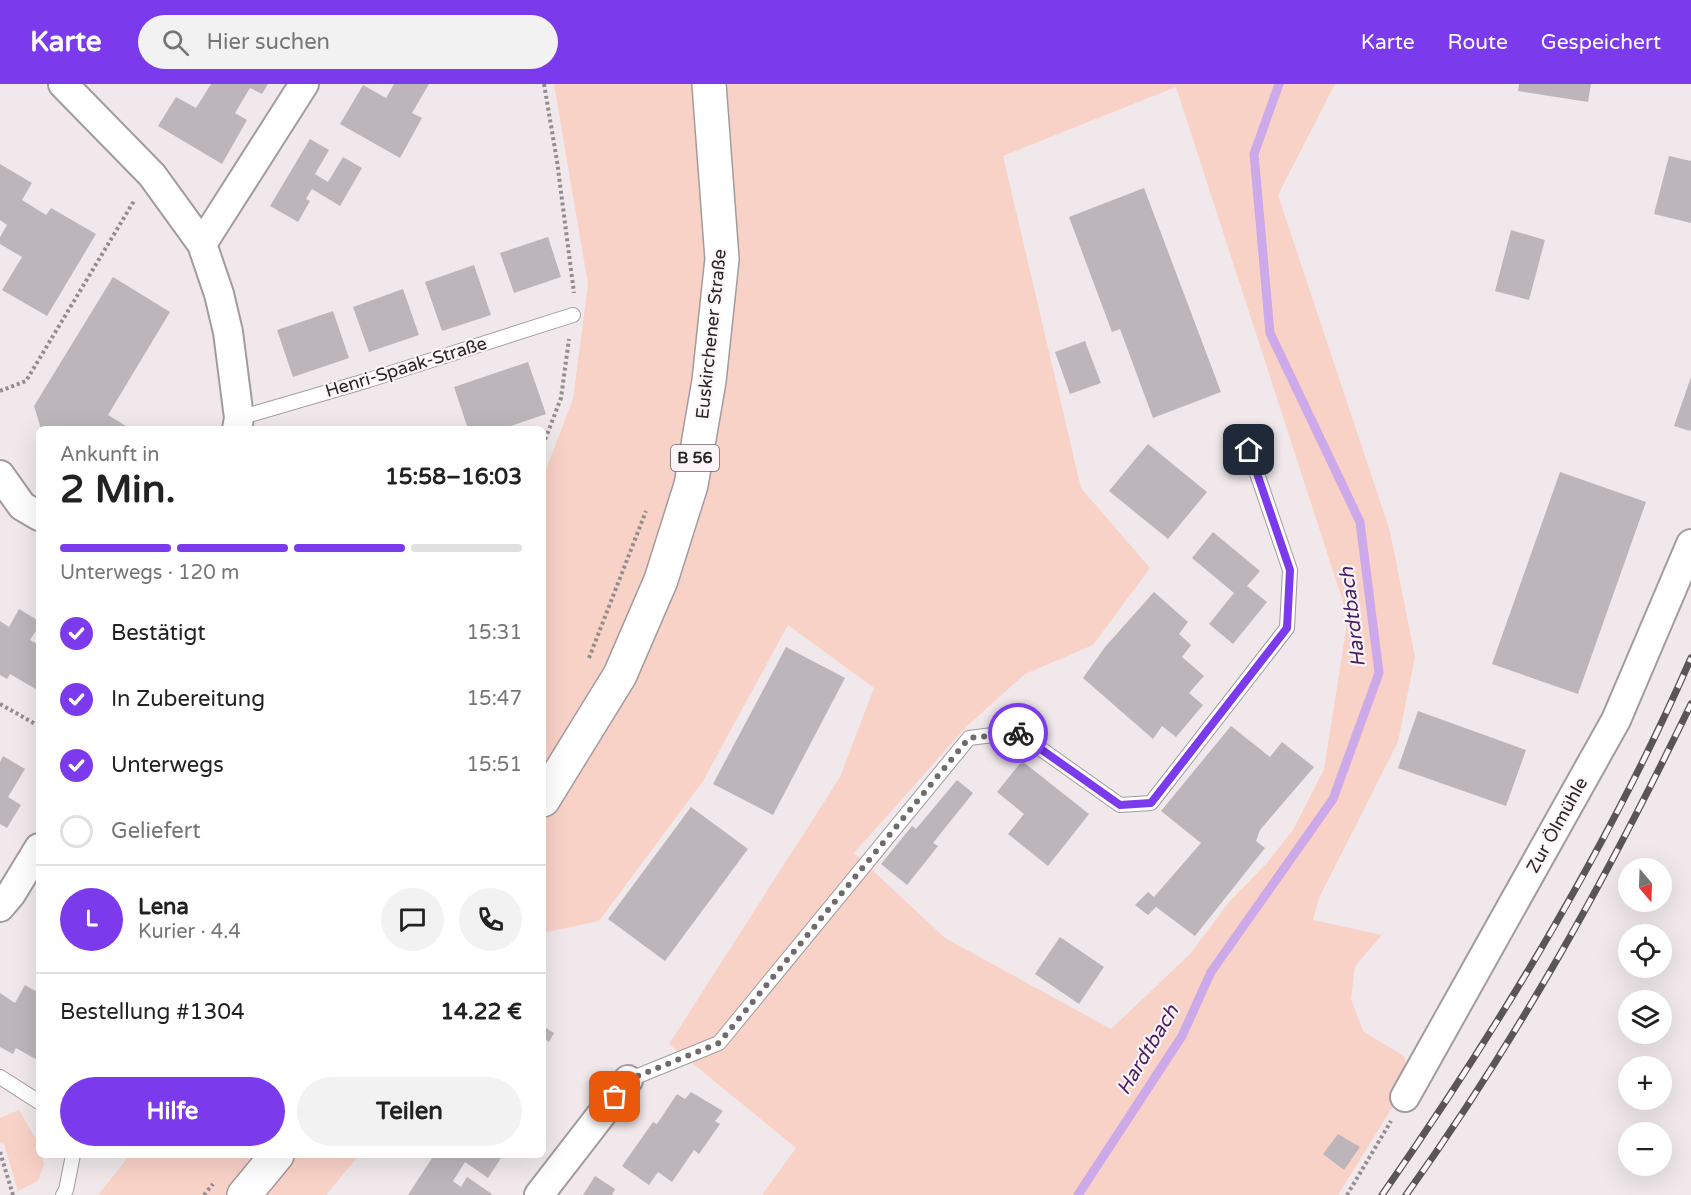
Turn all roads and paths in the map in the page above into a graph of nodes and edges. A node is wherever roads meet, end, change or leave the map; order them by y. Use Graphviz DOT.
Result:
graph roads {
  1 [pos="63,84"];
  2 [pos="304,84"];
  3 [pos="544,84"];
  4 [pos="709,84"];
  5 [pos="152,175"];
  6 [pos="202,244"];
  7 [pos="573,315"];
  8 [pos="0,390"];
  9 [pos="238,423"];
  10 [pos="546,437"];
  11 [pos="1249,450"];
  12 [pos="0,475"];
  13 [pos="647,507"];
  14 [pos="36,514"];
  15 [pos="1691,544"];
  16 [pos="587,663"];
  17 [pos="0,704"];
  18 [pos="36,724"];
  19 [pos="546,795"];
  20 [pos="36,852"];
  21 [pos="4,896"];
  22 [pos="0,1077"];
  23 [pos="628,1080"];
  24 [pos="1405,1097"];
  25 [pos="36,1100"];
  26 [pos="0,1152"];
  27 [pos="72,1158"];
  28 [pos="275,1158"];
  29 [pos="13,1195"];
  30 [pos="63,1195"];
  31 [pos="244,1195"];
  32 [pos="539,1195"];
  33 [pos="1347,1195"];
  1 -- 5 [label="street, Henri-Spaak-Straße"];
  2 -- 6 [label="street"];
  3 -- 7 [label="path"];
  4 -- 19 [label="main road, Euskirchener Straße / B 56"];
  5 -- 6 [label="street, Henri-Spaak-Straße"];
  5 -- 8 [label="path"];
  6 -- 9 [label="street, Henri-Spaak-Straße"];
  7 -- 9 [label="lane, Henri-Spaak-Straße"];
  7 -- 10 [label="path"];
  11 -- 23 [label="lane"];
  12 -- 14 [label="street"];
  13 -- 16 [label="path"];
  15 -- 24 [label="street, Zur Ölmühle"];
  17 -- 18 [label="path"];
  20 -- 21 [label="street"];
  22 -- 25 [label="lane"];
  23 -- 32 [label="street"];
  24 -- 33 [label="path"];
  26 -- 29 [label="path"];
  27 -- 30 [label="lane"];
  28 -- 31 [label="main road"];
}
